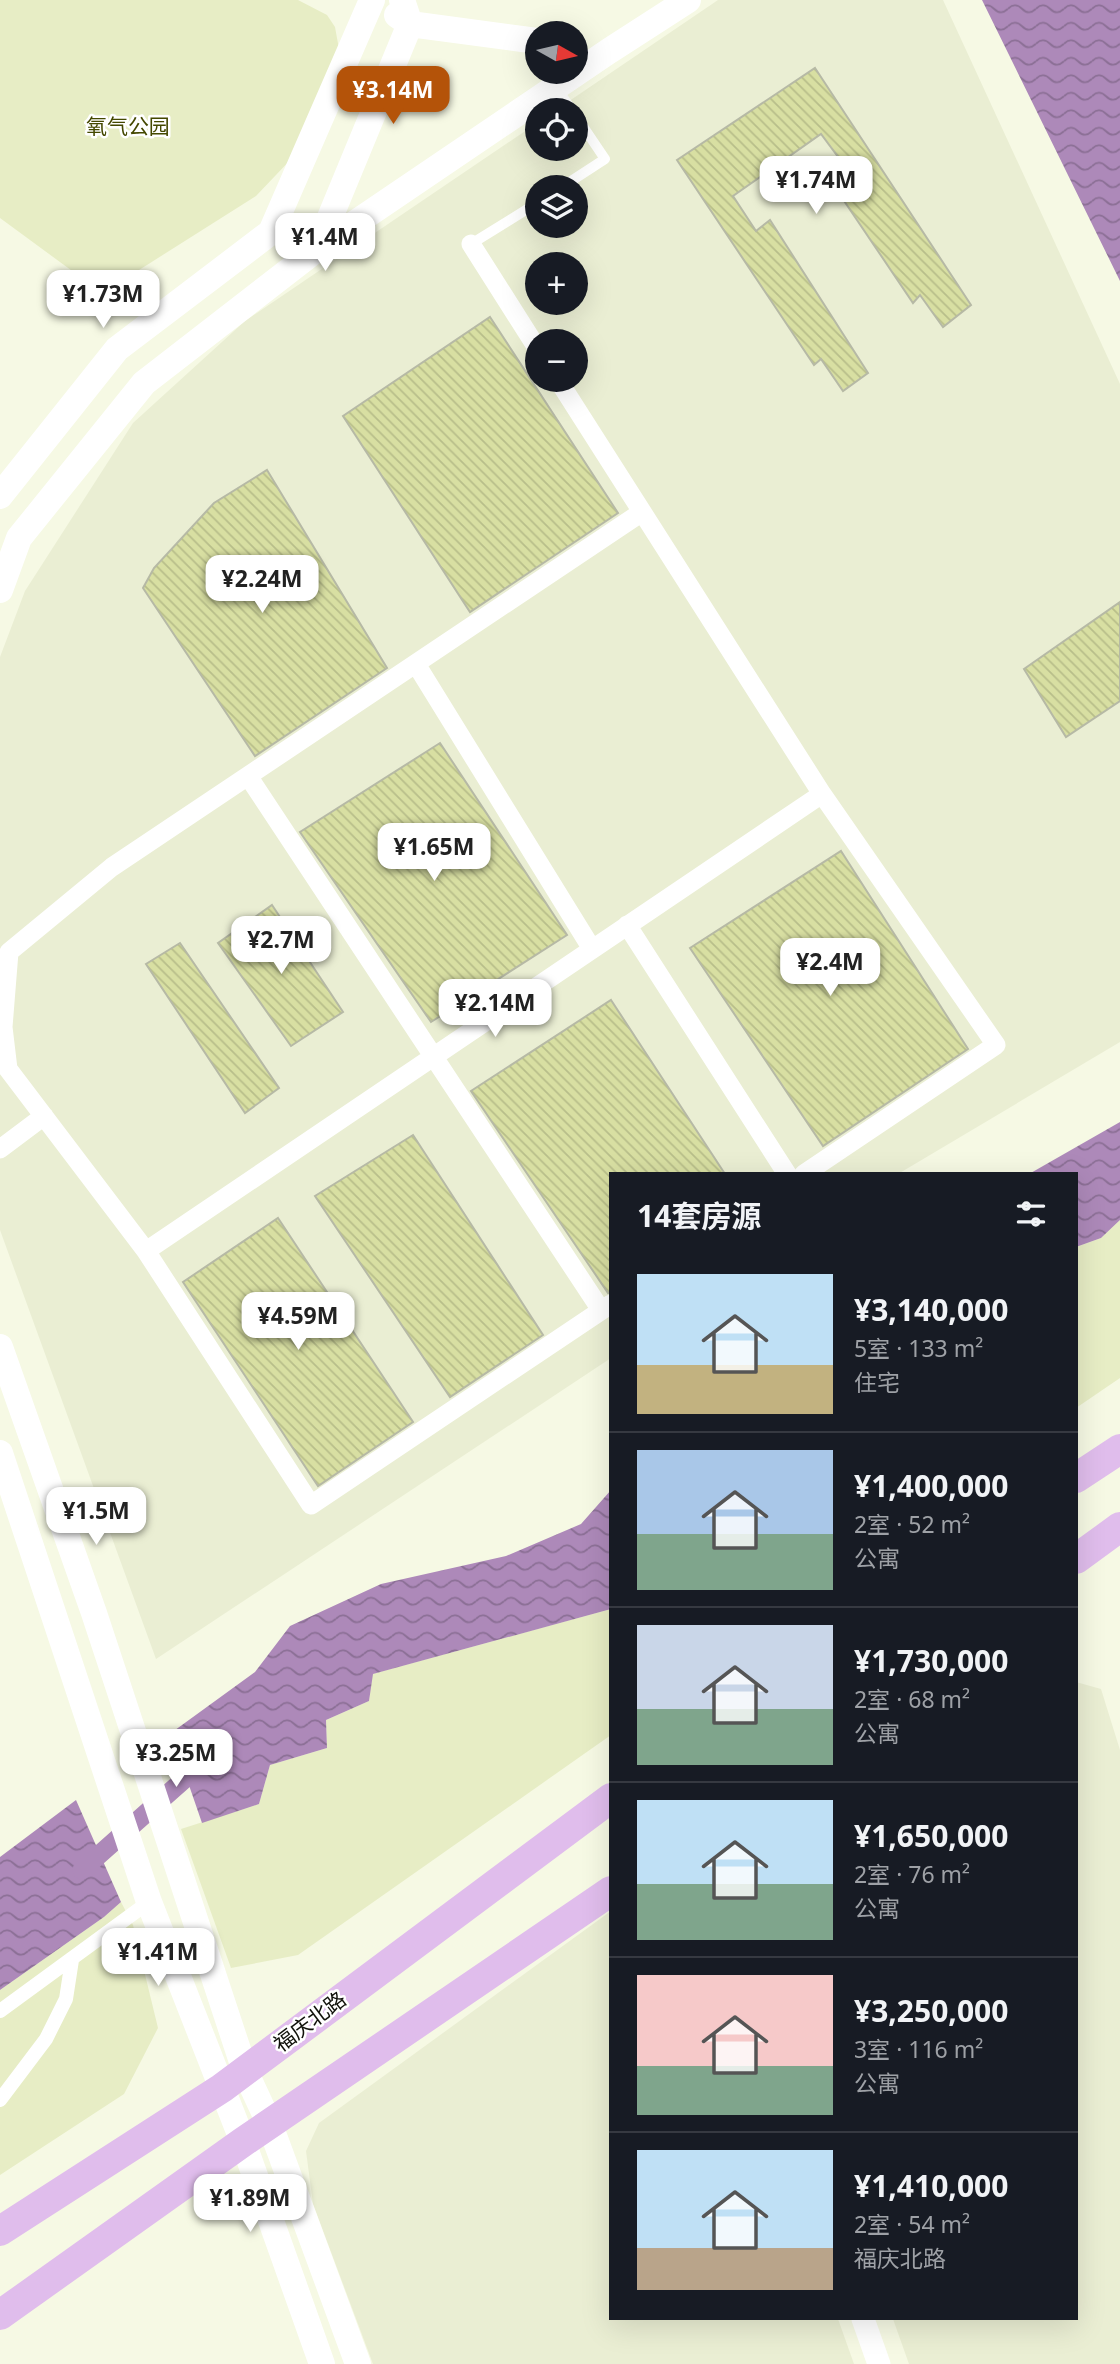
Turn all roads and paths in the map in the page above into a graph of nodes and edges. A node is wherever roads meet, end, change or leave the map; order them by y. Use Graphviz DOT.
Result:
graph roads {
  1 [pos="374,0"];
  2 [pos="688,0"];
  3 [pos="406,12"];
  4 [pos="525,38"];
  5 [pos="588,48"];
  6 [pos="609,51"];
  7 [pos="556,87"];
  8 [pos="564,98"];
  9 [pos="588,134"];
  10 [pos="580,175"];
  11 [pos="525,210"];
  12 [pos="471,244"];
  13 [pos="317,249"];
  14 [pos="525,329"];
  15 [pos="566,392"];
  16 [pos="0,496"];
  17 [pos="642,512"];
  18 [pos="0,590"];
  19 [pos="416,664"];
  20 [pos="248,776"];
  21 [pos="822,794"];
  22 [pos="627,925"];
  23 [pos="592,949"];
  24 [pos="433,1056"];
  25 [pos="44,1116"];
  26 [pos="0,1149"];
  27 [pos="786,1172"];
  28 [pos="807,1172"];
  29 [pos="146,1251"];
  30 [pos="606,1307"];
  31 [pos="0,1347"];
  32 [pos="1120,1449"];
  33 [pos="0,1453"];
  34 [pos="1078,1477"];
  35 [pos="6,1488"];
  36 [pos="1120,1527"];
  37 [pos="1078,1558"];
  38 [pos="609,1799"];
  39 [pos="609,1892"];
  40 [pos="149,1902"];
  41 [pos="72,1960"];
  42 [pos="0,2011"];
  43 [pos="0,2019"];
  44 [pos="234,2079"];
  45 [pos="0,2100"];
  46 [pos="270,2125"];
  47 [pos="243,2142"];
  48 [pos="0,2231"];
  49 [pos="0,2315"];
  50 [pos="863,2320"];
  51 [pos="321,2364"];
  52 [pos="358,2364"];
  53 [pos="879,2364"];
  1 -- 3 [label="main road"];
  1 -- 16 [label="main road"];
  2 -- 6 [label="main road"];
  3 -- 4 [label="main road"];
  3 -- 13 [label="main road"];
  5 -- 6 [label="main road"];
  6 -- 7 [label="main road"];
  7 -- 8 [label="lane"];
  7 -- 13 [label="main road"];
  9 -- 10 [label="lane"];
  11 -- 12 [label="lane"];
  12 -- 14 [label="street"];
  13 -- 18 [label="main road"];
  15 -- 17 [label="street"];
  17 -- 19 [label="street"];
  17 -- 21 [label="street"];
  19 -- 20 [label="street"];
  19 -- 23 [label="street"];
  20 -- 24 [label="street"];
  20 -- 25 [label="street"];
  21 -- 22 [label="street"];
  21 -- 28 [label="street"];
  22 -- 23 [label="street"];
  22 -- 27 [label="street"];
  23 -- 24 [label="street"];
  24 -- 29 [label="street"];
  24 -- 30 [label="street"];
  25 -- 26 [label="street"];
  25 -- 29 [label="street"];
  29 -- 30 [label="street"];
  31 -- 44 [label="main road"];
  32 -- 34 [label="main road"];
  33 -- 35 [label="main road"];
  35 -- 40 [label="main road"];
  36 -- 37 [label="main road"];
  38 -- 44 [label="main road, 福庆北路"];
  39 -- 46 [label="main road"];
  40 -- 41 [label="street"];
  40 -- 44 [label="main road"];
  41 -- 42 [label="street"];
  41 -- 45 [label="street"];
  42 -- 43 [label="street"];
  44 -- 46 [label="main road"];
  44 -- 47 [label="main road"];
  44 -- 48 [label="main road, 福庆北路"];
  46 -- 47 [label="main road"];
  46 -- 52 [label="main road"];
  47 -- 49 [label="main road"];
  47 -- 51 [label="main road"];
  50 -- 53 [label="street"];
}
